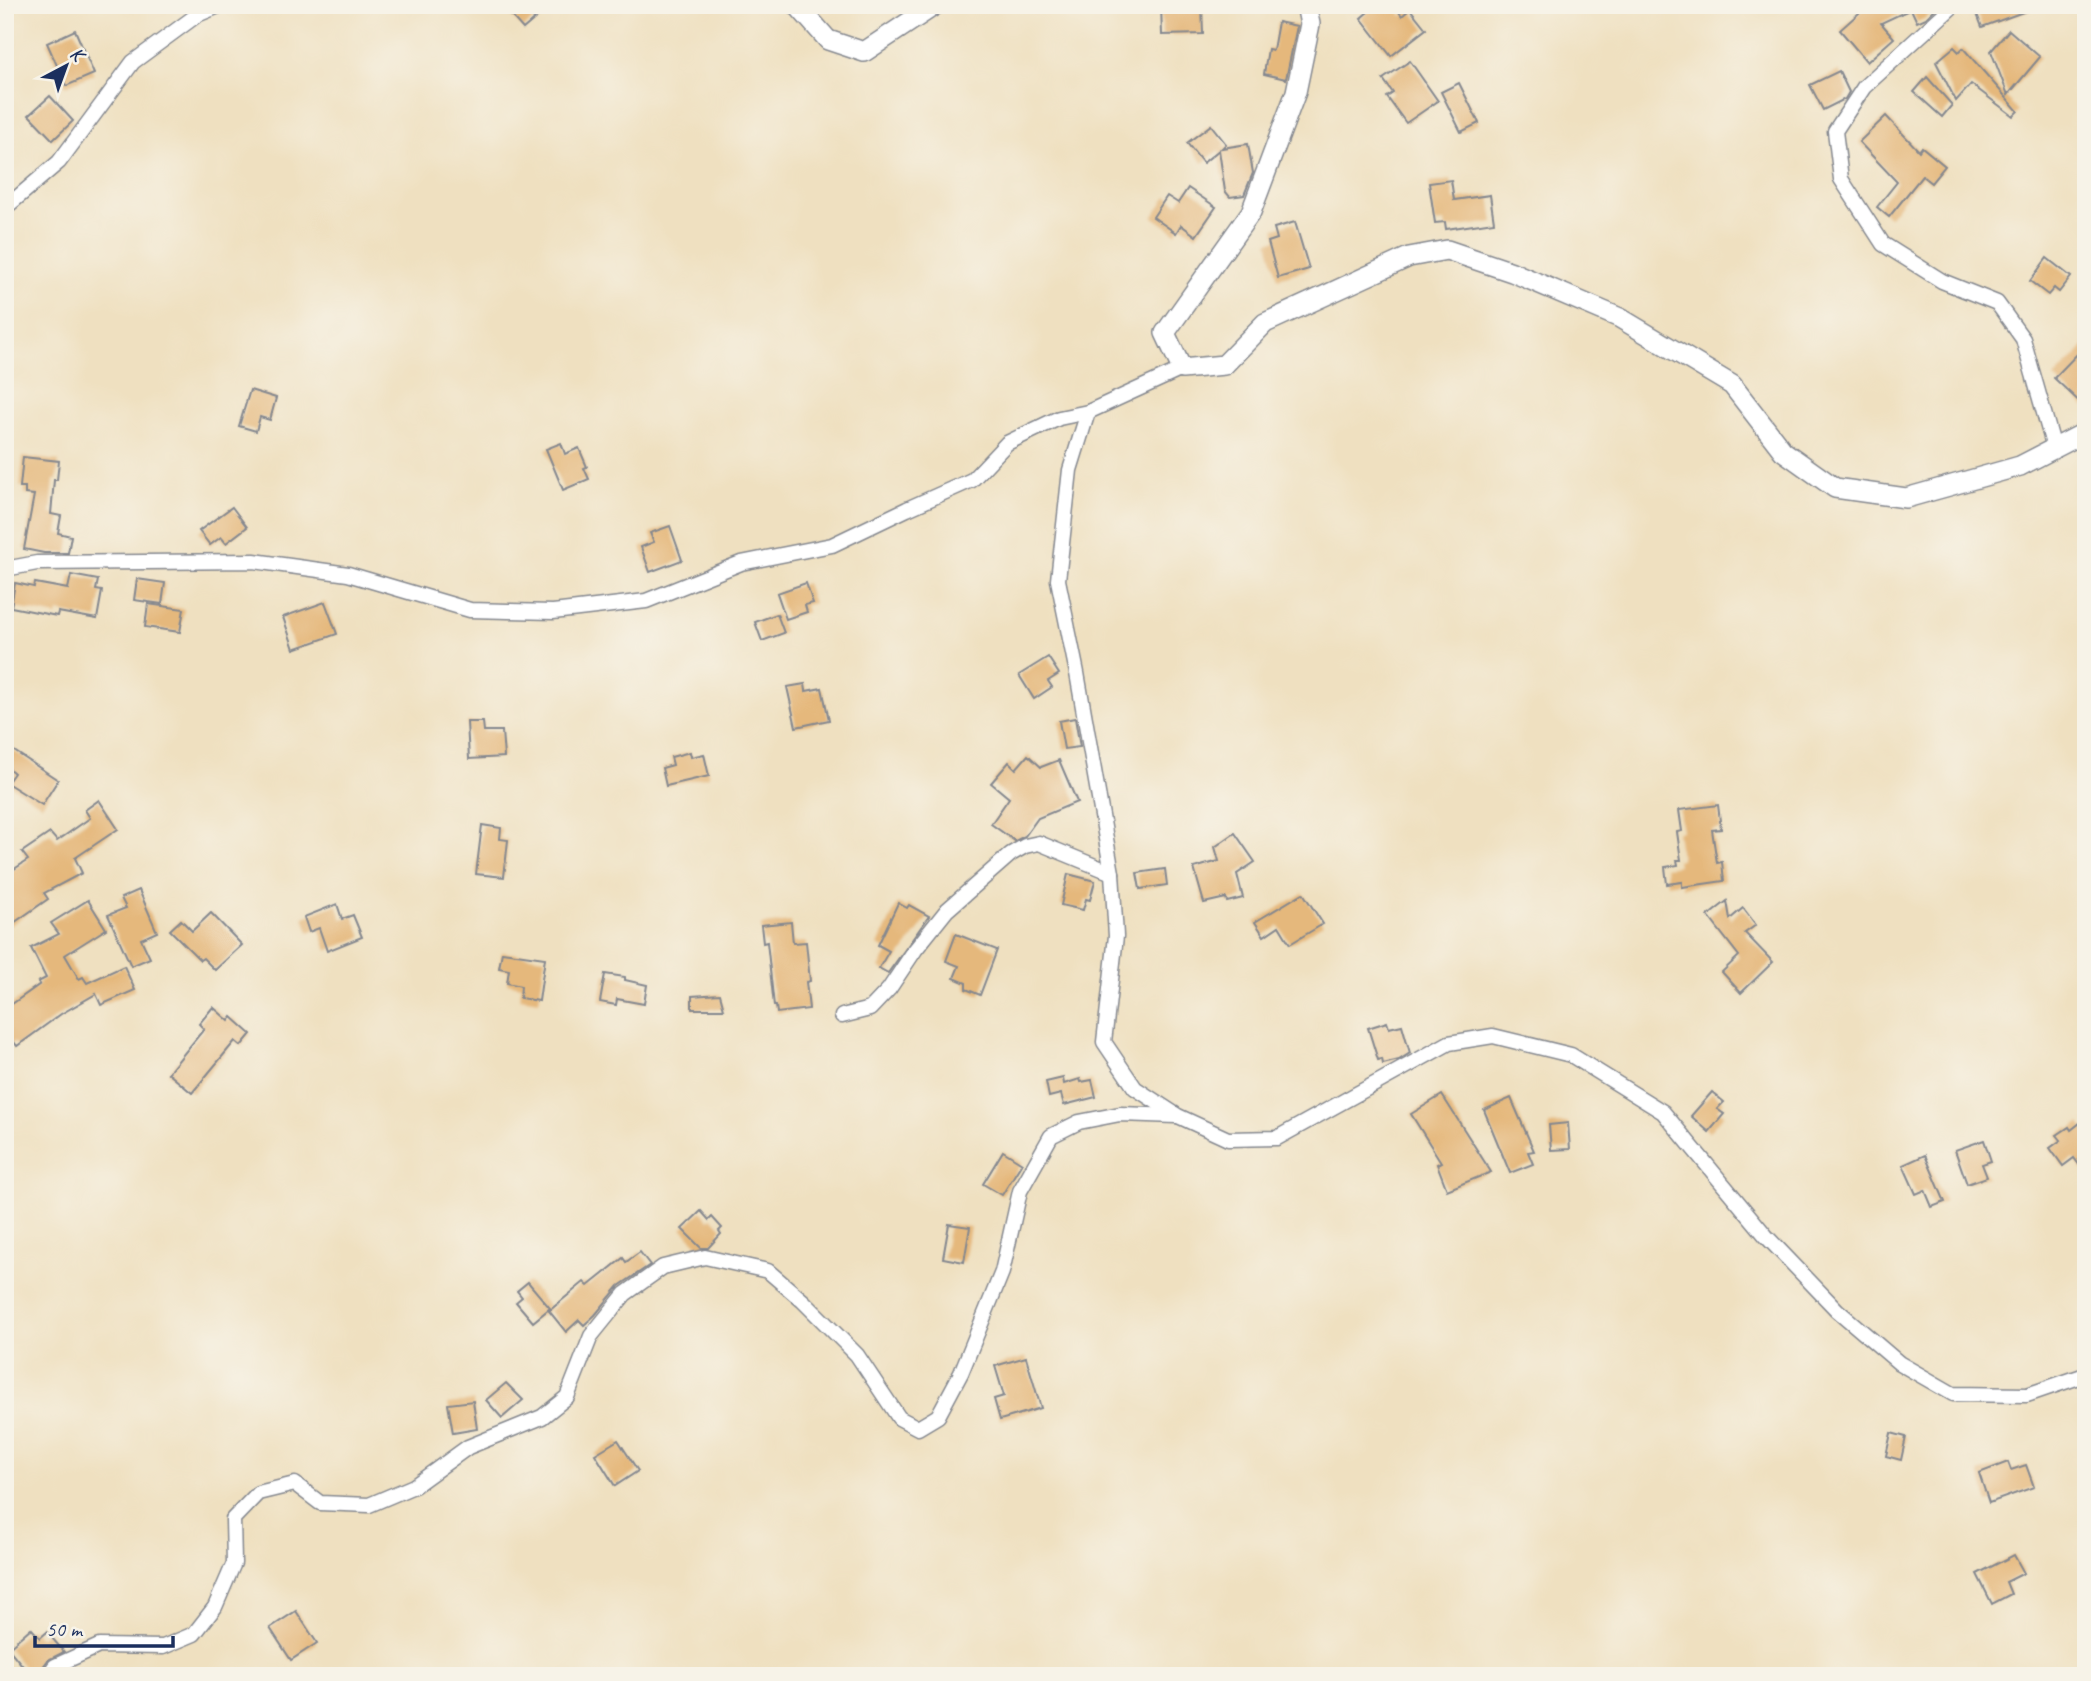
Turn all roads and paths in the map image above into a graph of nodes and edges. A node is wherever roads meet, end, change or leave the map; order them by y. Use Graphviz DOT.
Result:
graph roads {
  1 [pos="221,5"];
  2 [pos="797,5"];
  3 [pos="935,5"];
  4 [pos="1306,5"];
  5 [pos="1954,5"];
  6 [pos="5,208"];
  7 [pos="1182,369"];
  8 [pos="1088,412"];
  9 [pos="2086,432"];
  10 [pos="2054,449"];
  11 [pos="5,569"];
  12 [pos="1112,873"];
  13 [pos="842,1016"];
  14 [pos="1178,1116"];
  15 [pos="2086,1372"];
  16 [pos="48,1676"];
  1 -- 6 [label="street"];
  2 -- 3 [label="street"];
  4 -- 7 [label="street"];
  5 -- 10 [label="street"];
  7 -- 8 [label="street"];
  7 -- 10 [label="street"];
  8 -- 11 [label="street"];
  8 -- 12 [label="street"];
  9 -- 10 [label="street"];
  12 -- 13 [label="street"];
  12 -- 14 [label="street"];
  14 -- 15 [label="street"];
  14 -- 16 [label="street"];
}
